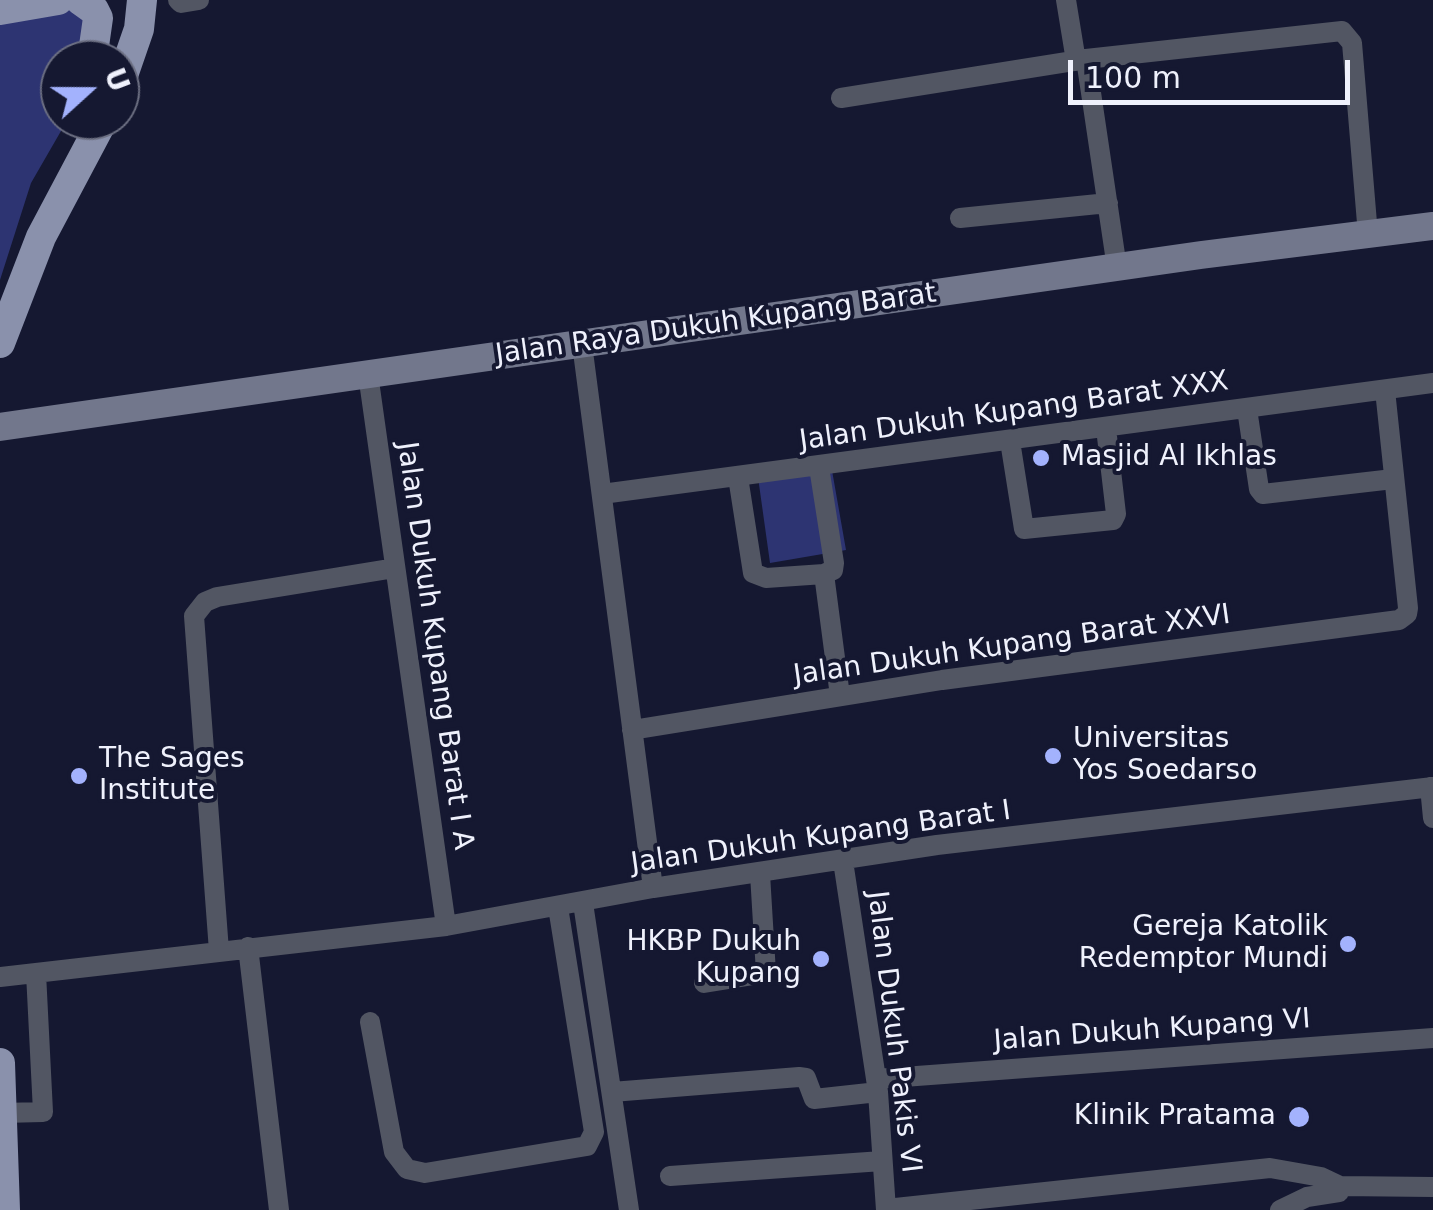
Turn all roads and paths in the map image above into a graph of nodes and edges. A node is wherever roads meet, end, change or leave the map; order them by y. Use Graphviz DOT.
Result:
graph roads {
  1 [pos="58,0"];
  2 [pos="80,0"];
  3 [pos="156,0"];
  4 [pos="178,0"];
  5 [pos="199,0"];
  6 [pos="1066,0"];
  7 [pos="0,10"];
  8 [pos="140,15"];
  9 [pos="95,40"];
  10 [pos="133,40"];
  11 [pos="1081,60"];
  12 [pos="841,98"];
  13 [pos="82,140"];
  14 [pos="91,140"];
  15 [pos="80,158"];
  16 [pos="1108,203"];
  17 [pos="960,218"];
  18 [pos="1433,226"];
  19 [pos="1368,235"];
  20 [pos="1118,268"];
  21 [pos="0,343"];
  22 [pos="582,344"];
  23 [pos="368,374"];
  24 [pos="1433,383"];
  25 [pos="1385,390"];
  26 [pos="1247,409"];
  27 [pos="0,427"];
  28 [pos="1106,428"];
  29 [pos="1010,441"];
  30 [pos="819,467"];
  31 [pos="738,477"];
  32 [pos="1392,478"];
  33 [pos="602,494"];
  34 [pos="395,568"];
  35 [pos="824,574"];
  36 [pos="840,696"];
  37 [pos="632,730"];
  38 [pos="1431,787"];
  39 [pos="1433,818"];
  40 [pos="843,861"];
  41 [pos="760,874"];
  42 [pos="653,888"];
  43 [pos="583,904"];
  44 [pos="558,907"];
  45 [pos="446,926"];
  46 [pos="248,948"];
  47 [pos="219,952"];
  48 [pos="36,973"];
  49 [pos="0,978"];
  50 [pos="704,983"];
  51 [pos="370,1022"];
  52 [pos="1433,1038"];
  53 [pos="0,1063"];
  54 [pos="877,1086"];
  55 [pos="612,1092"];
  56 [pos="2,1112"];
  57 [pos="882,1160"];
  58 [pos="670,1176"];
  59 [pos="1433,1187"];
  60 [pos="1340,1196"];
  61 [pos="956,1207"];
  62 [pos="5,1210"];
  63 [pos="279,1210"];
  64 [pos="629,1210"];
  65 [pos="886,1210"];
  66 [pos="1280,1210"];
  1 -- 7 [label="main road"];
  2 -- 9 [label="main road"];
  3 -- 8 [label="street"];
  4 -- 5 [label="street"];
  6 -- 11 [label="street"];
  8 -- 10 [label="main road"];
  11 -- 12 [label="street"];
  11 -- 16 [label="street"];
  11 -- 19 [label="street"];
  13 -- 15 [label="main road"];
  14 -- 15 [label="main road"];
  15 -- 21 [label="main road"];
  16 -- 17 [label="street"];
  16 -- 20 [label="street"];
  18 -- 19 [label="street, Jalan Raya Dukuh Kupang Barat"];
  19 -- 20 [label="street, Jalan Raya Dukuh Kupang Barat"];
  20 -- 22 [label="street, Jalan Raya Dukuh Kupang Barat"];
  22 -- 23 [label="street, Jalan Raya Dukuh Kupang Barat"];
  22 -- 33 [label="street"];
  23 -- 27 [label="street, Jalan Raya Dukuh Kupang Barat"];
  23 -- 34 [label="street, Jalan Dukuh Kupang Barat I A"];
  24 -- 25 [label="street, Jalan Dukuh Kupang Barat XXX"];
  25 -- 26 [label="street, Jalan Dukuh Kupang Barat XXX"];
  25 -- 32 [label="street"];
  26 -- 28 [label="street, Jalan Dukuh Kupang Barat XXX"];
  26 -- 32 [label="street"];
  28 -- 29 [label="street, Jalan Dukuh Kupang Barat XXX"];
  28 -- 29 [label="street"];
  29 -- 30 [label="street, Jalan Dukuh Kupang Barat XXX"];
  30 -- 31 [label="street, Jalan Dukuh Kupang Barat XXX"];
  30 -- 35 [label="street"];
  31 -- 33 [label="street, Jalan Dukuh Kupang Barat XXX"];
  31 -- 35 [label="street"];
  32 -- 36 [label="street, Jalan Dukuh Kupang Barat XXVI"];
  33 -- 37 [label="street"];
  34 -- 45 [label="street, Jalan Dukuh Kupang Barat I A"];
  34 -- 47 [label="street"];
  35 -- 36 [label="street"];
  36 -- 37 [label="street, Jalan Dukuh Kupang Barat XXVI"];
  37 -- 42 [label="street"];
  38 -- 39 [label="street"];
  38 -- 40 [label="street, Jalan Dukuh Kupang Barat I"];
  40 -- 41 [label="street, Jalan Dukuh Kupang Barat I"];
  40 -- 54 [label="street, Jalan Dukuh Pakis VI"];
  41 -- 42 [label="street, Jalan Dukuh Kupang Barat I"];
  41 -- 50 [label="street"];
  42 -- 43 [label="street, Jalan Dukuh Kupang Barat I"];
  43 -- 44 [label="street, Jalan Dukuh Kupang Barat I"];
  43 -- 55 [label="street"];
  44 -- 45 [label="street, Jalan Dukuh Kupang Barat I"];
  44 -- 51 [label="street"];
  45 -- 46 [label="street, Jalan Dukuh Kupang Barat I"];
  46 -- 47 [label="street, Jalan Dukuh Kupang Barat I"];
  46 -- 63 [label="street"];
  47 -- 48 [label="street, Jalan Dukuh Kupang Barat I"];
  48 -- 49 [label="street, Jalan Dukuh Kupang Barat I"];
  48 -- 56 [label="street"];
  52 -- 54 [label="street, Jalan Dukuh Kupang VI"];
  53 -- 56 [label="main road"];
  54 -- 55 [label="street, Jalan Dukuh Kupang VI"];
  54 -- 57 [label="street, Jalan Dukuh Pakis VI"];
  55 -- 64 [label="street"];
  56 -- 62 [label="main road"];
  57 -- 58 [label="street"];
  57 -- 65 [label="street, Jalan Dukuh Pakis VI"];
  59 -- 60 [label="street"];
  60 -- 61 [label="street"];
  60 -- 66 [label="street"];
  61 -- 65 [label="street"];
}
